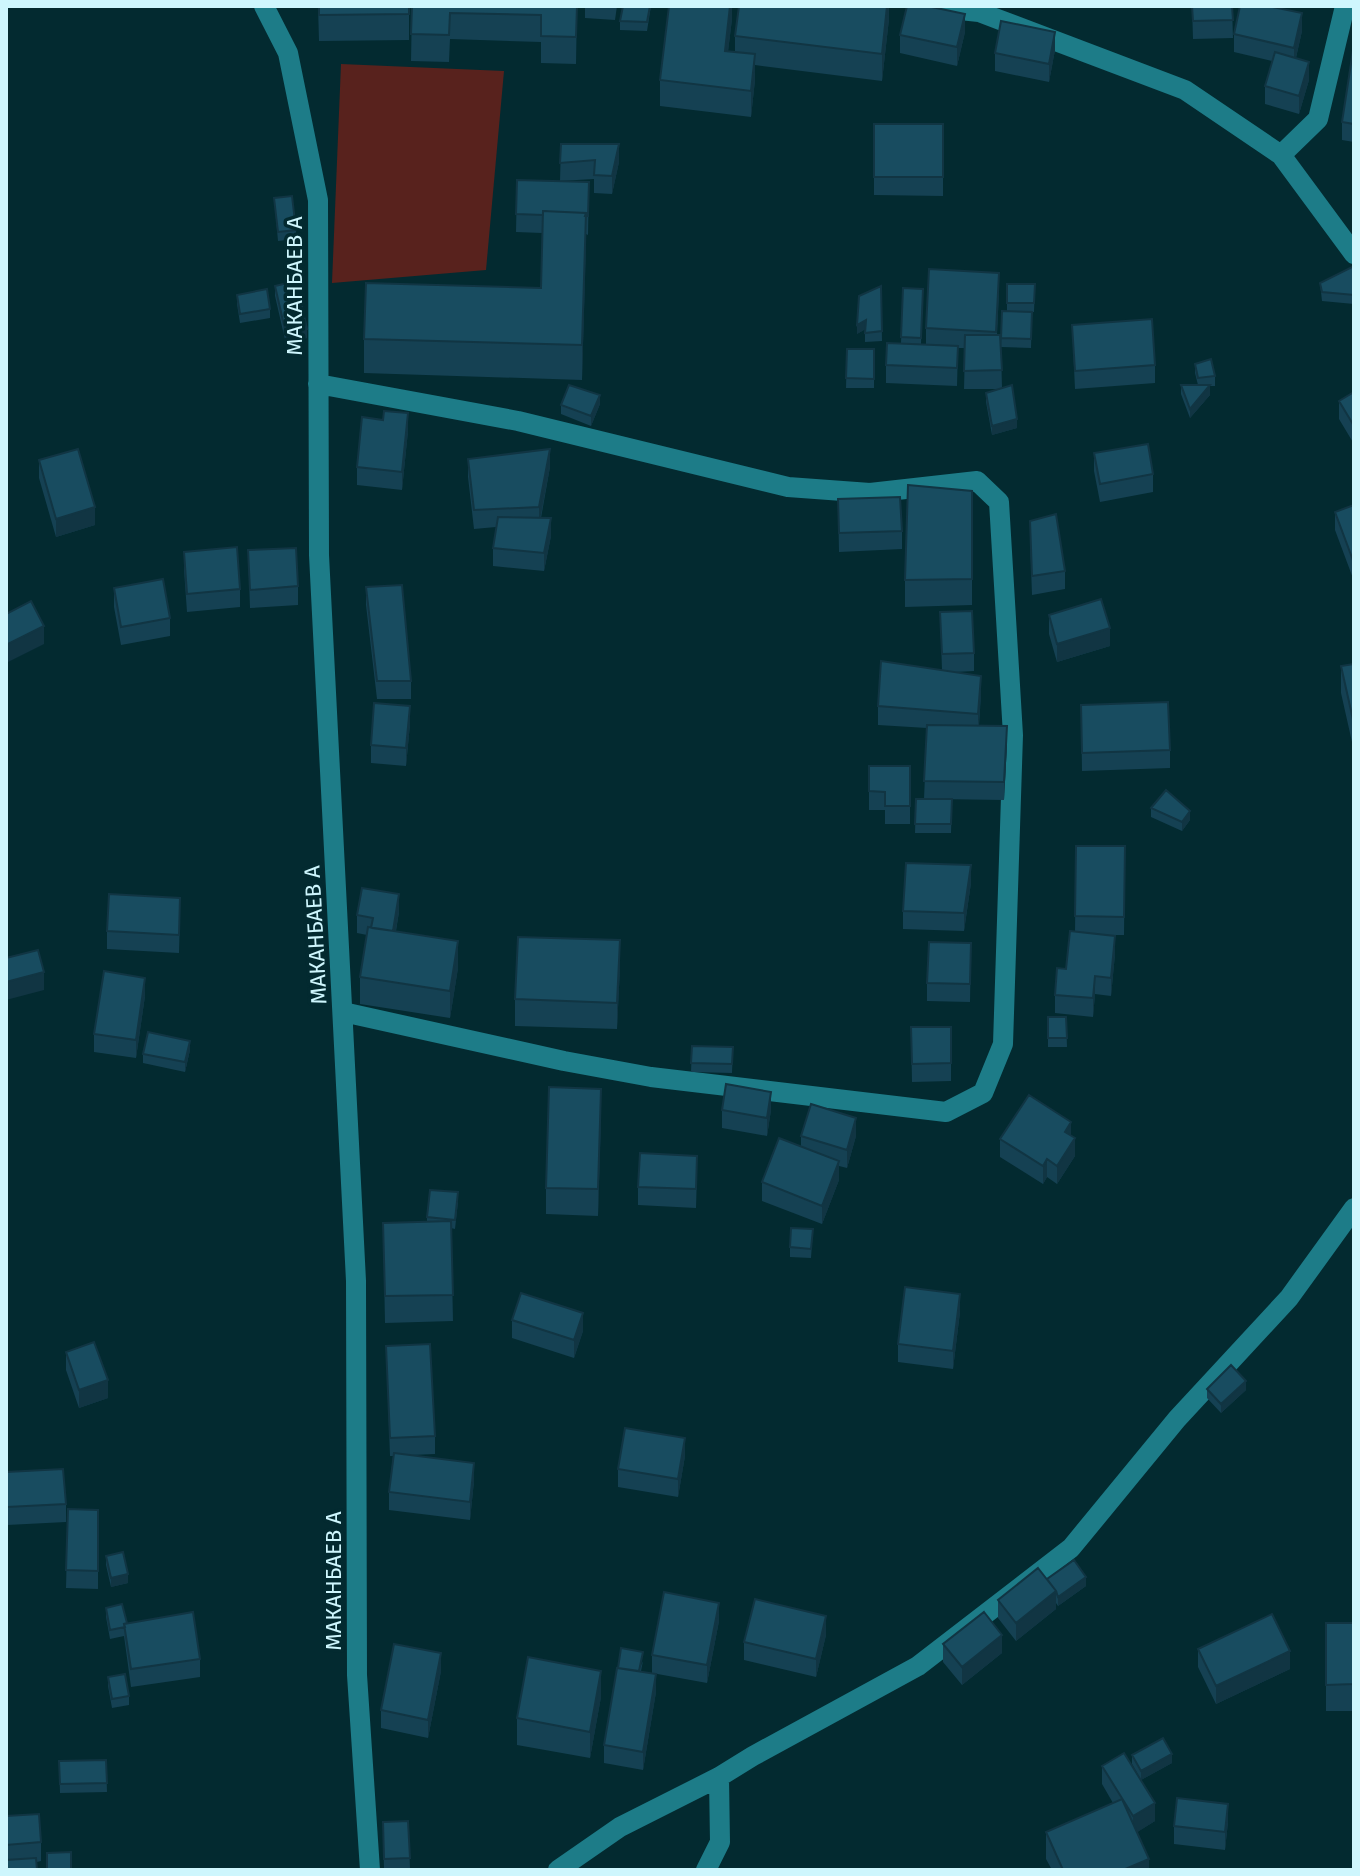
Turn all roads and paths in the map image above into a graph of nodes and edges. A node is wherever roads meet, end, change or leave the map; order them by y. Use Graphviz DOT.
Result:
graph roads {
  1 [pos="264,6"];
  2 [pos="922,6"];
  3 [pos="1345,6"];
  4 [pos="1281,155"];
  5 [pos="1354,254"];
  6 [pos="318,384"];
  7 [pos="343,1012"];
  8 [pos="1354,1208"];
  9 [pos="719,1777"];
  10 [pos="370,1870"];
  11 [pos="558,1870"];
  12 [pos="706,1870"];
  1 -- 6 [label="street, МАКАНБАЕВ А"];
  2 -- 4 [label="street"];
  3 -- 4 [label="street"];
  4 -- 5 [label="street"];
  6 -- 7 [label="street, МАКАНБАЕВ А"];
  6 -- 7 [label="street"];
  7 -- 10 [label="street, МАКАНБАЕВ А"];
  8 -- 9 [label="street"];
  9 -- 11 [label="street"];
  9 -- 12 [label="street"];
}
